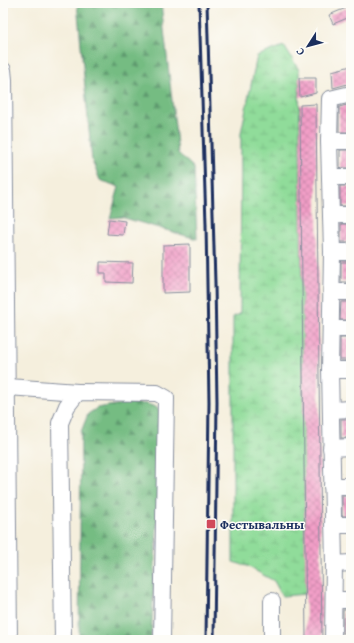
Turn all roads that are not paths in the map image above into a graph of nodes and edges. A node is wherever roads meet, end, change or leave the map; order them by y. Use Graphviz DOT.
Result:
graph roads {
  1 [pos="3,70"];
  2 [pos="351,94"];
  3 [pos="329,141"];
  4 [pos="351,141"];
  5 [pos="330,177"];
  6 [pos="351,177"];
  7 [pos="331,215"];
  8 [pos="351,215"];
  9 [pos="332,252"];
  10 [pos="351,252"];
  11 [pos="4,285"];
  12 [pos="332,292"];
  13 [pos="351,292"];
  14 [pos="331,329"];
  15 [pos="351,329"];
  16 [pos="330,370"];
  17 [pos="351,370"];
  18 [pos="8,387"];
  19 [pos="78,392"];
  20 [pos="332,410"];
  21 [pos="351,410"];
  22 [pos="351,447"];
  23 [pos="332,448"];
  24 [pos="332,486"];
  25 [pos="351,486"];
  26 [pos="333,525"];
  27 [pos="351,525"];
  28 [pos="351,563"];
  29 [pos="334,564"];
  30 [pos="334,600"];
  31 [pos="351,600"];
  32 [pos="272,601"];
  33 [pos="9,640"];
  34 [pos="63,640"];
  35 [pos="162,640"];
  36 [pos="272,640"];
  37 [pos="333,640"];
  1 -- 11 [label="street"];
  2 -- 3 [label="street"];
  3 -- 4 [label="street"];
  3 -- 5 [label="street"];
  5 -- 6 [label="street"];
  5 -- 7 [label="street"];
  7 -- 8 [label="street"];
  7 -- 9 [label="street"];
  9 -- 10 [label="street"];
  9 -- 12 [label="street"];
  11 -- 18 [label="street"];
  12 -- 13 [label="street"];
  12 -- 14 [label="street"];
  14 -- 15 [label="street"];
  14 -- 16 [label="street"];
  16 -- 17 [label="street"];
  16 -- 20 [label="street"];
  18 -- 19 [label="street"];
  18 -- 33 [label="street"];
  19 -- 34 [label="street"];
  19 -- 35 [label="street"];
  20 -- 21 [label="street"];
  20 -- 23 [label="street"];
  22 -- 23 [label="street"];
  23 -- 24 [label="street"];
  24 -- 25 [label="street"];
  24 -- 26 [label="street"];
  26 -- 27 [label="street"];
  26 -- 29 [label="street"];
  28 -- 29 [label="street"];
  29 -- 30 [label="street"];
  30 -- 31 [label="street"];
  30 -- 37 [label="street"];
  32 -- 36 [label="street"];
}
